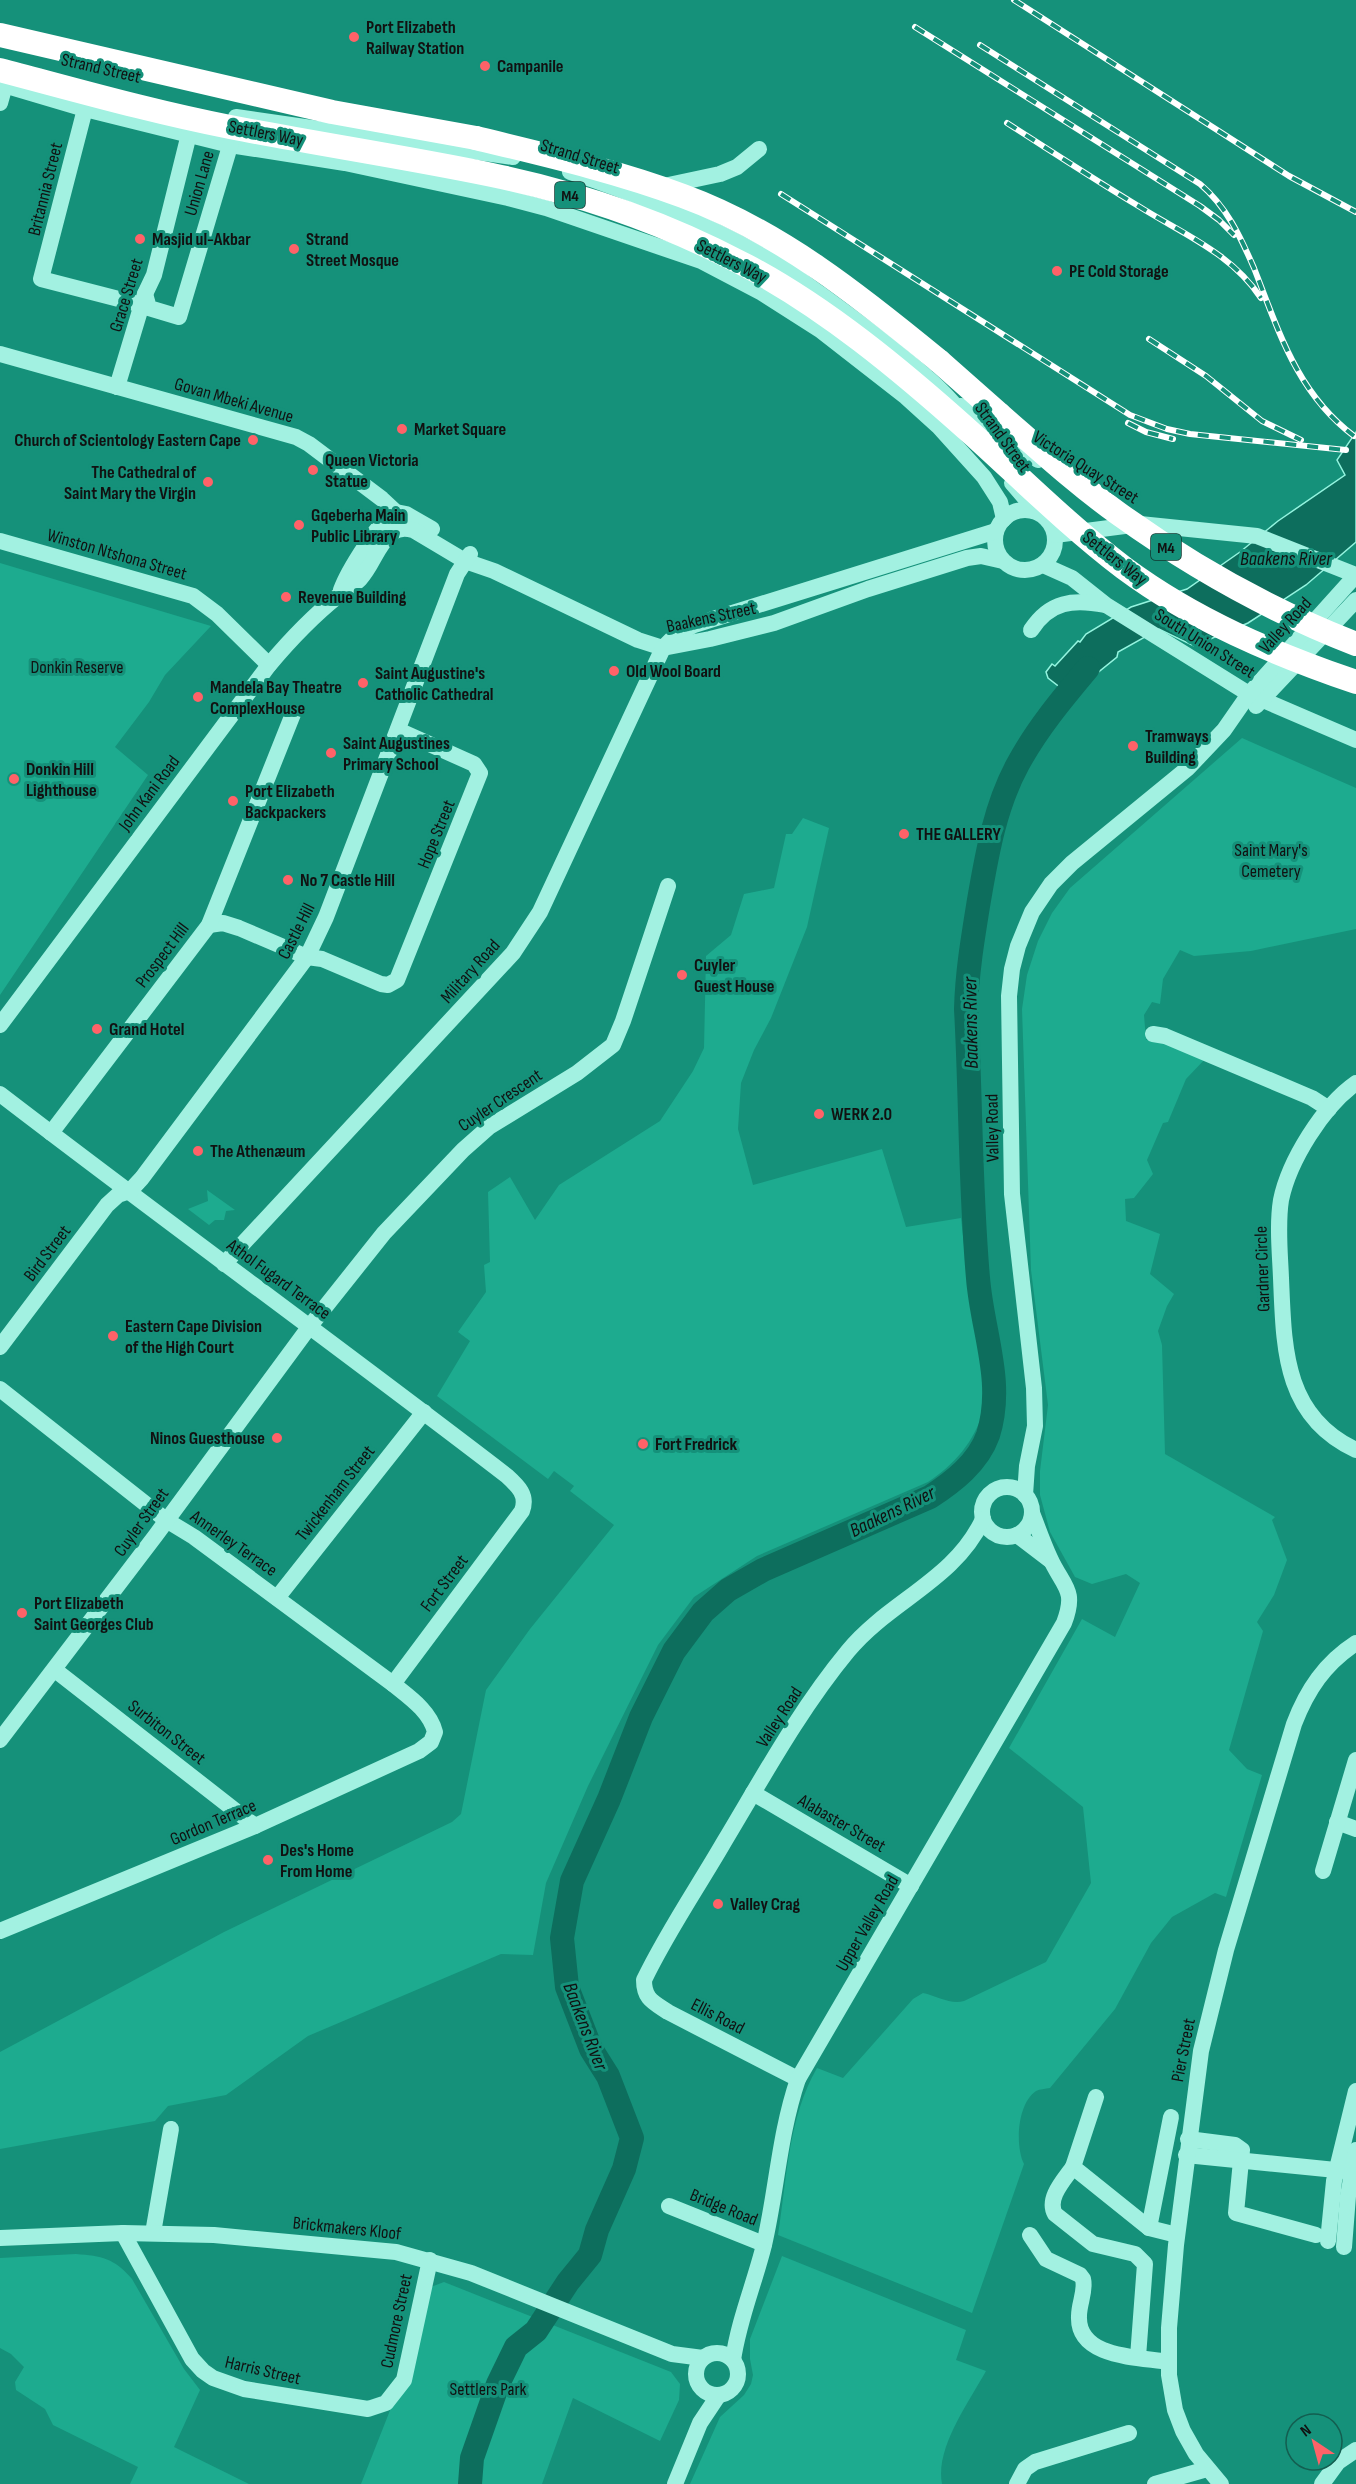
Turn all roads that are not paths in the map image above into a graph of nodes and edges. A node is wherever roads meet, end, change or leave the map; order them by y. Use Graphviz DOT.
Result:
graph roads {
  1 [pos="0,35"];
  2 [pos="0,64"];
  3 [pos="2,80"];
  4 [pos="0,103"];
  5 [pos="85,109"];
  6 [pos="197,110"];
  7 [pos="238,117"];
  8 [pos="188,135"];
  9 [pos="230,145"];
  10 [pos="759,149"];
  11 [pos="632,193"];
  12 [pos="143,299"];
  13 [pos="0,354"];
  14 [pos="117,387"];
  15 [pos="953,400"];
  16 [pos="396,512"];
  17 [pos="1036,512"];
  18 [pos="1140,524"];
  19 [pos="1000,525"];
  20 [pos="404,528"];
  21 [pos="1055,535"];
  22 [pos="439,540"];
  23 [pos="0,541"];
  24 [pos="468,557"];
  25 [pos="1003,561"];
  26 [pos="1043,565"];
  27 [pos="1352,574"];
  28 [pos="340,594"];
  29 [pos="1356,600"];
  30 [pos="1111,608"];
  31 [pos="1030,630"];
  32 [pos="1356,644"];
  33 [pos="663,648"];
  34 [pos="269,665"];
  35 [pos="1356,681"];
  36 [pos="1256,697"];
  37 [pos="293,714"];
  38 [pos="398,730"];
  39 [pos="1356,740"];
  40 [pos="668,886"];
  41 [pos="209,926"];
  42 [pos="307,957"];
  43 [pos="0,1025"];
  44 [pos="1153,1034"];
  45 [pos="1356,1083"];
  46 [pos="0,1094"];
  47 [pos="1329,1109"];
  48 [pos="51,1133"];
  49 [pos="130,1191"];
  50 [pos="224,1264"];
  51 [pos="310,1326"];
  52 [pos="0,1347"];
  53 [pos="0,1389"];
  54 [pos="424,1413"];
  55 [pos="1356,1450"];
  56 [pos="1027,1466"];
  57 [pos="1004,1488"];
  58 [pos="1025,1495"];
  59 [pos="525,1504"];
  60 [pos="1032,1514"];
  61 [pos="983,1519"];
  62 [pos="166,1520"];
  63 [pos="1017,1535"];
  64 [pos="1051,1561"];
  65 [pos="278,1598"];
  66 [pos="1356,1643"];
  67 [pos="55,1670"];
  68 [pos="393,1684"];
  69 [pos="434,1737"];
  70 [pos="0,1740"];
  71 [pos="1356,1760"];
  72 [pos="753,1793"];
  73 [pos="1337,1822"];
  74 [pos="255,1826"];
  75 [pos="1356,1829"];
  76 [pos="1323,1870"];
  77 [pos="911,1886"];
  78 [pos="0,1931"];
  79 [pos="648,1971"];
  80 [pos="798,2079"];
  81 [pos="1356,2091"];
  82 [pos="1096,2097"];
  83 [pos="1171,2118"];
  84 [pos="171,2129"];
  85 [pos="1187,2147"];
  86 [pos="1356,2150"];
  87 [pos="1241,2162"];
  88 [pos="1074,2167"];
  89 [pos="1348,2171"];
  90 [pos="669,2206"];
  91 [pos="1149,2228"];
  92 [pos="123,2233"];
  93 [pos="153,2233"];
  94 [pos="1030,2235"];
  95 [pos="1177,2235"];
  96 [pos="0,2238"];
  97 [pos="764,2244"];
  98 [pos="1344,2247"];
  99 [pos="430,2260"];
  100 [pos="672,2354"];
  101 [pos="718,2357"];
  102 [pos="1138,2357"];
  103 [pos="1169,2362"];
  104 [pos="695,2375"];
  105 [pos="399,2390"];
  106 [pos="711,2394"];
  107 [pos="1129,2433"];
  108 [pos="1356,2450"];
  109 [pos="1206,2469"];
  110 [pos="675,2484"];
  111 [pos="1017,2484"];
  112 [pos="1155,2484"];
  113 [pos="1221,2484"];
  114 [pos="1322,2484"];
  1 -- 32 [label="highway, Settlers Way / M4, bridge"];
  2 -- 6 [label="street, Strand Street"];
  3 -- 4 [label="street"];
  3 -- 5 [label="street"];
  3 -- 35 [label="highway, Settlers Way / M4, bridge"];
  5 -- 8 [label="street"];
  5 -- 12 [label="street, Britannia Street"];
  6 -- 7 [label="street, Strand Street"];
  6 -- 8 [label="street, Grace Street"];
  7 -- 9 [label="street, Union Lane"];
  7 -- 11 [label="street, Strand Street"];
  8 -- 9 [label="street"];
  8 -- 12 [label="street, Grace Street"];
  9 -- 12 [label="street, Union Lane"];
  9 -- 19 [label="street"];
  10 -- 11 [label="street"];
  11 -- 15 [label="street, Strand Street"];
  12 -- 14 [label="street, Grace Street"];
  13 -- 14 [label="street, Govan Mbeki Avenue"];
  14 -- 16 [label="street, Govan Mbeki Avenue"];
  15 -- 17 [label="street, Strand Street"];
  15 -- 18 [label="street, Victoria Quay Street"];
  16 -- 20 [label="street"];
  16 -- 22 [label="street, Govan Mbeki Avenue"];
  16 -- 28 [label="street, John Kani Road"];
  17 -- 19 [label="street"];
  17 -- 21 [label="street"];
  18 -- 21 [label="street"];
  18 -- 27 [label="street"];
  19 -- 25 [label="street"];
  19 -- 33 [label="street, Baakens Street"];
  20 -- 22 [label="street, Govan Mbeki Avenue"];
  20 -- 28 [label="street, John Kani Road"];
  21 -- 26 [label="street"];
  22 -- 24 [label="street, Govan Mbeki Avenue"];
  23 -- 34 [label="street, Winston Ntshona Street"];
  24 -- 33 [label="street, Govan Mbeki Avenue"];
  24 -- 38 [label="street, Castle Hill"];
  25 -- 26 [label="street"];
  25 -- 33 [label="street, Baakens Street"];
  26 -- 30 [label="street, South Union Street"];
  27 -- 36 [label="street, Valley Road"];
  28 -- 34 [label="street, John Kani Road"];
  29 -- 36 [label="street, Valley Road"];
  30 -- 31 [label="street"];
  30 -- 36 [label="street, South Union Street"];
  33 -- 50 [label="street, Military Road"];
  34 -- 43 [label="street, John Kani Road"];
  36 -- 39 [label="street, South Union Street"];
  36 -- 56 [label="street, Valley Road"];
  37 -- 41 [label="street, Prospect Hill"];
  38 -- 42 [label="street, Castle Hill"];
  38 -- 42 [label="street, Hope Street"];
  40 -- 51 [label="street, Cuyler Crescent"];
  41 -- 42 [label="street"];
  41 -- 48 [label="street, Prospect Hill"];
  42 -- 49 [label="street, Castle Hill"];
  44 -- 47 [label="street"];
  45 -- 47 [label="street, Gardner Circle"];
  46 -- 48 [label="street, Athol Fugard Terrace"];
  47 -- 55 [label="street, Gardner Circle"];
  48 -- 49 [label="street, Athol Fugard Terrace"];
  49 -- 50 [label="street, Athol Fugard Terrace"];
  49 -- 52 [label="street, Bird Street"];
  50 -- 51 [label="street, Athol Fugard Terrace"];
  51 -- 54 [label="street, Athol Fugard Terrace"];
  51 -- 62 [label="street, Cuyler Street"];
  53 -- 62 [label="street, Annerley Terrace"];
  54 -- 59 [label="street, Athol Fugard Terrace"];
  54 -- 65 [label="street, Twickenham Street"];
  56 -- 57 [label="street"];
  56 -- 58 [label="street, Valley Road"];
  57 -- 58 [label="street"];
  57 -- 61 [label="street"];
  58 -- 60 [label="street"];
  59 -- 68 [label="street, Fort Street"];
  60 -- 63 [label="street"];
  60 -- 64 [label="street, Upper Valley Road"];
  61 -- 63 [label="street"];
  61 -- 72 [label="street, Valley Road"];
  62 -- 65 [label="street, Annerley Terrace"];
  62 -- 67 [label="street, Cuyler Street"];
  63 -- 64 [label="street, Upper Valley Road"];
  64 -- 77 [label="street, Upper Valley Road"];
  65 -- 68 [label="street, Annerley Terrace"];
  66 -- 85 [label="street, Pier Street"];
  67 -- 70 [label="street, Cuyler Street"];
  67 -- 74 [label="street, Surbiton Street"];
  68 -- 69 [label="street, Annerley Terrace"];
  69 -- 74 [label="street, Gordon Terrace"];
  71 -- 73 [label="street"];
  72 -- 77 [label="street, Alabaster Street"];
  72 -- 79 [label="street, Valley Road"];
  73 -- 75 [label="street"];
  73 -- 76 [label="street"];
  74 -- 78 [label="street, Gordon Terrace"];
  77 -- 80 [label="street, Upper Valley Road"];
  79 -- 80 [label="street, Ellis Road"];
  80 -- 97 [label="street, Upper Valley Road"];
  81 -- 89 [label="street"];
  82 -- 88 [label="street"];
  83 -- 91 [label="street"];
  84 -- 93 [label="street"];
  85 -- 87 [label="street"];
  85 -- 95 [label="street, Pier Street"];
  86 -- 89 [label="street"];
  87 -- 89 [label="street"];
  87 -- 89 [label="street"];
  88 -- 91 [label="street"];
  88 -- 102 [label="street"];
  89 -- 98 [label="street"];
  90 -- 97 [label="street, Bridge Road"];
  91 -- 95 [label="street"];
  92 -- 93 [label="street, Brickmakers Kloof"];
  92 -- 96 [label="street, Brickmakers Kloof"];
  92 -- 105 [label="street, Harris Street"];
  93 -- 99 [label="street, Brickmakers Kloof"];
  94 -- 102 [label="street"];
  95 -- 103 [label="street, Pier Street"];
  97 -- 101 [label="street, Upper Valley Road"];
  99 -- 100 [label="street, Brickmakers Kloof"];
  99 -- 105 [label="street, Cudmore Street"];
  100 -- 101 [label="street, Brickmakers Kloof"];
  100 -- 104 [label="street, Brickmakers Kloof"];
  101 -- 104 [label="street"];
  101 -- 106 [label="street"];
  102 -- 103 [label="street"];
  103 -- 109 [label="street, Pier Street"];
  104 -- 106 [label="street"];
  106 -- 110 [label="street"];
  107 -- 111 [label="street"];
  108 -- 114 [label="street"];
  109 -- 112 [label="street"];
  109 -- 113 [label="street, Pier Street"];
}
